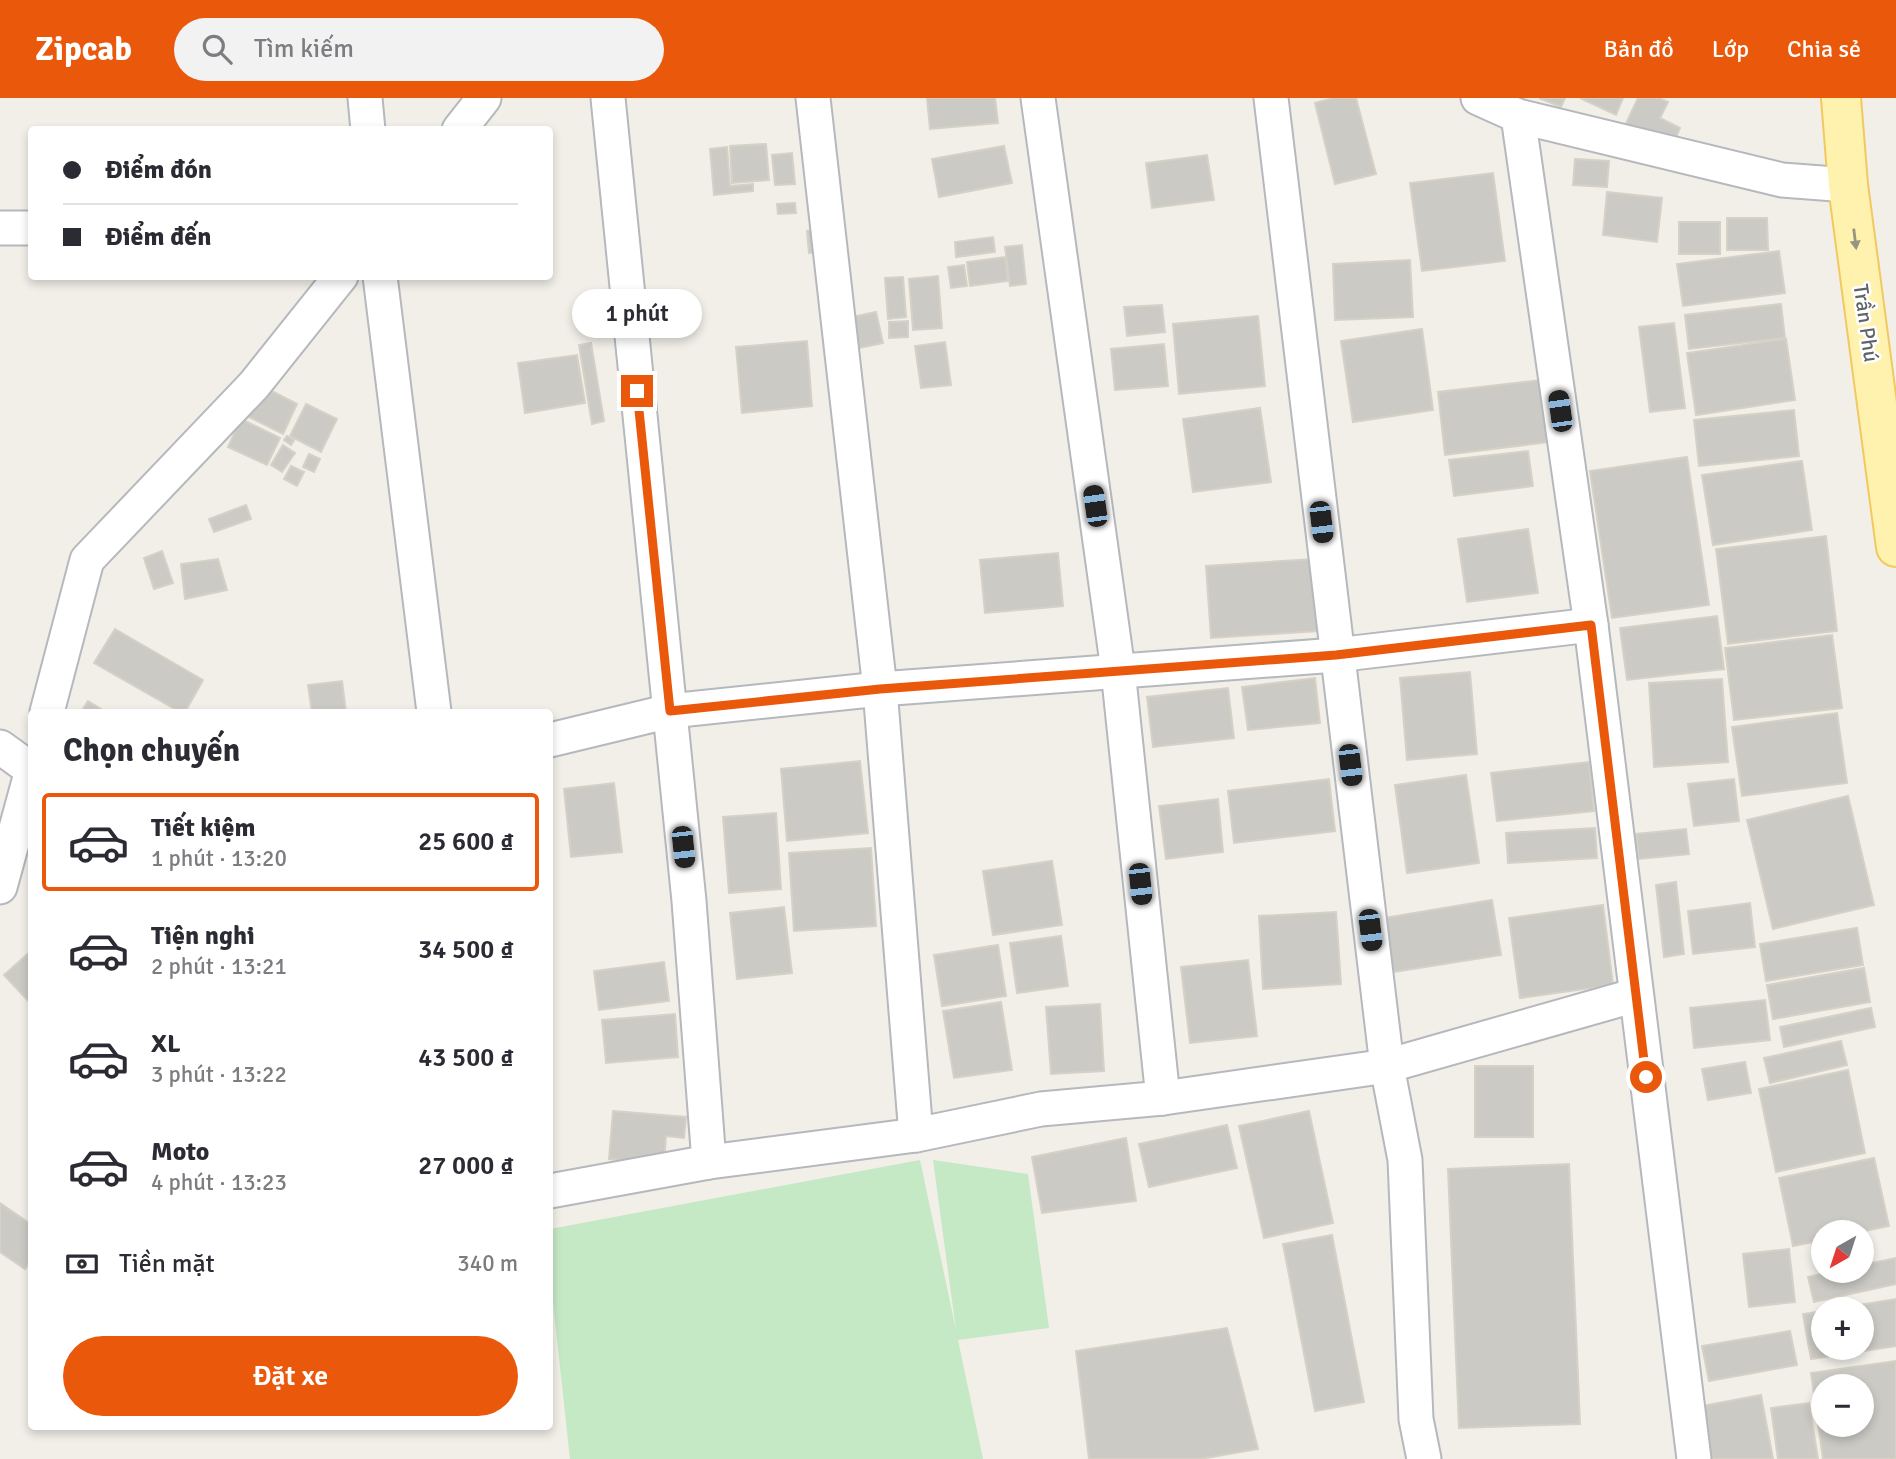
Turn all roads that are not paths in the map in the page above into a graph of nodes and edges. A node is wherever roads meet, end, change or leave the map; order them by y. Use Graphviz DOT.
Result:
graph roads {
  1 [pos="365,98"];
  2 [pos="484,98"];
  3 [pos="608,98"];
  4 [pos="813,98"];
  5 [pos="1038,98"];
  6 [pos="1271,98"];
  7 [pos="1478,98"];
  8 [pos="1841,98"];
  9 [pos="1518,116"];
  10 [pos="368,126"];
  11 [pos="461,126"];
  12 [pos="1848,185"];
  13 [pos="0,228"];
  14 [pos="28,228"];
  15 [pos="338,280"];
  16 [pos="380,280"];
  17 [pos="1896,547"];
  18 [pos="1591,625"];
  19 [pos="1336,655"];
  20 [pos="1118,670"];
  21 [pos="880,689"];
  22 [pos="48,709"];
  23 [pos="434,709"];
  24 [pos="670,711"];
  25 [pos="553,739"];
  26 [pos="0,747"];
  27 [pos="28,767"];
  28 [pos="28,791"];
  29 [pos="11,880"];
  30 [pos="1636,995"];
  31 [pos="1387,1066"];
  32 [pos="1163,1098"];
  33 [pos="916,1135"];
  34 [pos="709,1162"];
  35 [pos="553,1190"];
  36 [pos="1424,1459"];
  37 [pos="1694,1459"];
  1 -- 10 [label="street"];
  2 -- 11 [label="street"];
  3 -- 24 [label="street"];
  4 -- 21 [label="street"];
  5 -- 20 [label="street"];
  6 -- 19 [label="street"];
  7 -- 9 [label="street"];
  8 -- 12 [label="main road, Trần Phú"];
  9 -- 12 [label="street"];
  9 -- 18 [label="street"];
  12 -- 17 [label="main road, Trần Phú, one-way"];
  13 -- 14 [label="street"];
  15 -- 22 [label="street"];
  16 -- 23 [label="street"];
  18 -- 19 [label="street"];
  18 -- 30 [label="street"];
  19 -- 20 [label="street"];
  19 -- 31 [label="street"];
  20 -- 21 [label="street"];
  20 -- 32 [label="street"];
  21 -- 24 [label="street"];
  21 -- 33 [label="street"];
  24 -- 25 [label="street"];
  24 -- 34 [label="street"];
  26 -- 27 [label="street"];
  28 -- 29 [label="street"];
  30 -- 31 [label="street"];
  30 -- 37 [label="street"];
  31 -- 32 [label="street"];
  31 -- 36 [label="street"];
  32 -- 33 [label="street"];
  33 -- 34 [label="street"];
  34 -- 35 [label="street"];
}
